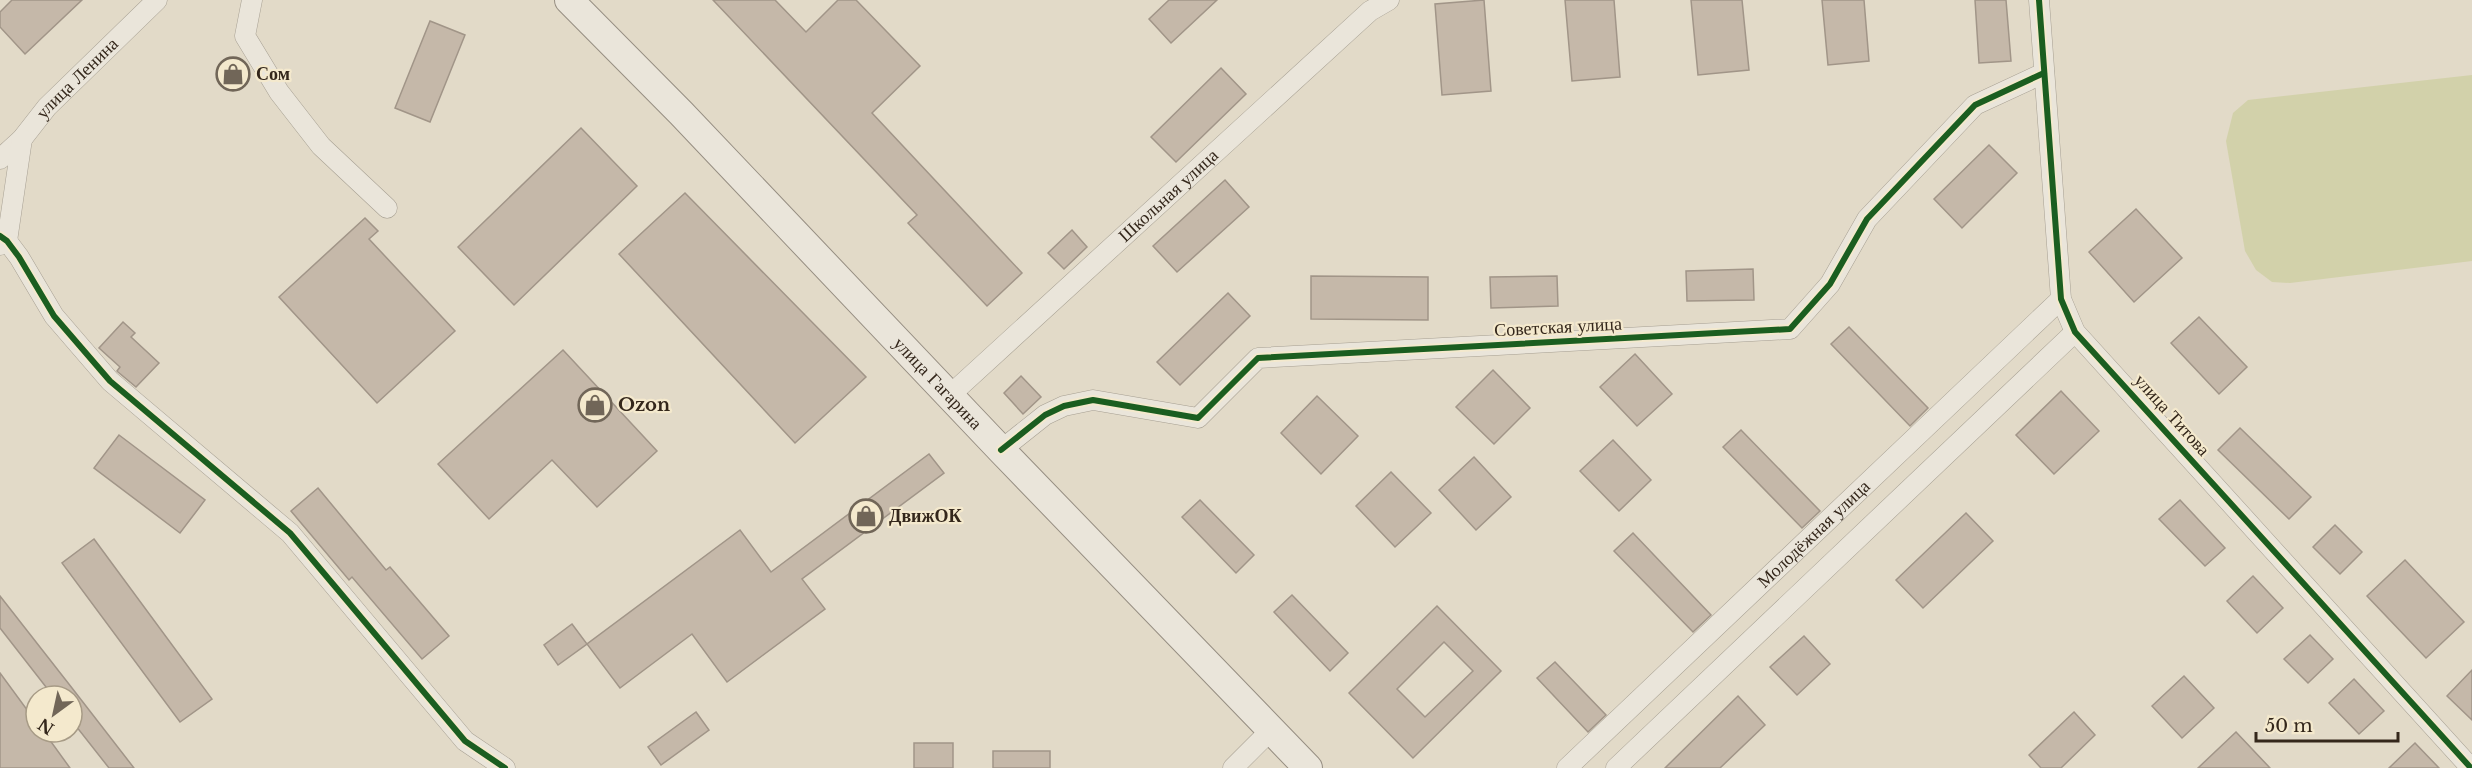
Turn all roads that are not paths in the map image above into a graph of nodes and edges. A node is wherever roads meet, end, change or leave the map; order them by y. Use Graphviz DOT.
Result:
graph roads {
  1 [pos="157,0"];
  2 [pos="252,0"];
  3 [pos="569,0"];
  4 [pos="1389,0"];
  5 [pos="2039,0"];
  6 [pos="2044,73"];
  7 [pos="22,139"];
  8 [pos="0,159"];
  9 [pos="387,208"];
  10 [pos="2,241"];
  11 [pos="2061,299"];
  12 [pos="2075,332"];
  13 [pos="950,396"];
  14 [pos="1001,450"];
  15 [pos="1271,730"];
  16 [pos="505,768"];
  17 [pos="1233,768"];
  18 [pos="1308,768"];
  19 [pos="1568,768"];
  20 [pos="1616,768"];
  21 [pos="2471,768"];
  1 -- 7 [label="street, улица Ленина"];
  2 -- 9 [label="street"];
  3 -- 13 [label="main road, улица Гагарина"];
  4 -- 13 [label="street, Школьная улица"];
  5 -- 6 [label="street, улица Титова"];
  6 -- 11 [label="street, улица Титова"];
  6 -- 14 [label="street, Советская улица"];
  7 -- 8 [label="street, улица Ленина"];
  7 -- 10 [label="street"];
  10 -- 16 [label="street"];
  11 -- 12 [label="street, улица Титова"];
  11 -- 19 [label="street, Молодёжная улица"];
  12 -- 20 [label="street, Молодёжная улица"];
  12 -- 21 [label="street, улица Титова"];
  13 -- 14 [label="main road, улица Гагарина"];
  14 -- 15 [label="main road, улица Гагарина"];
  15 -- 17 [label="street"];
  15 -- 18 [label="main road, улица Гагарина"];
}
